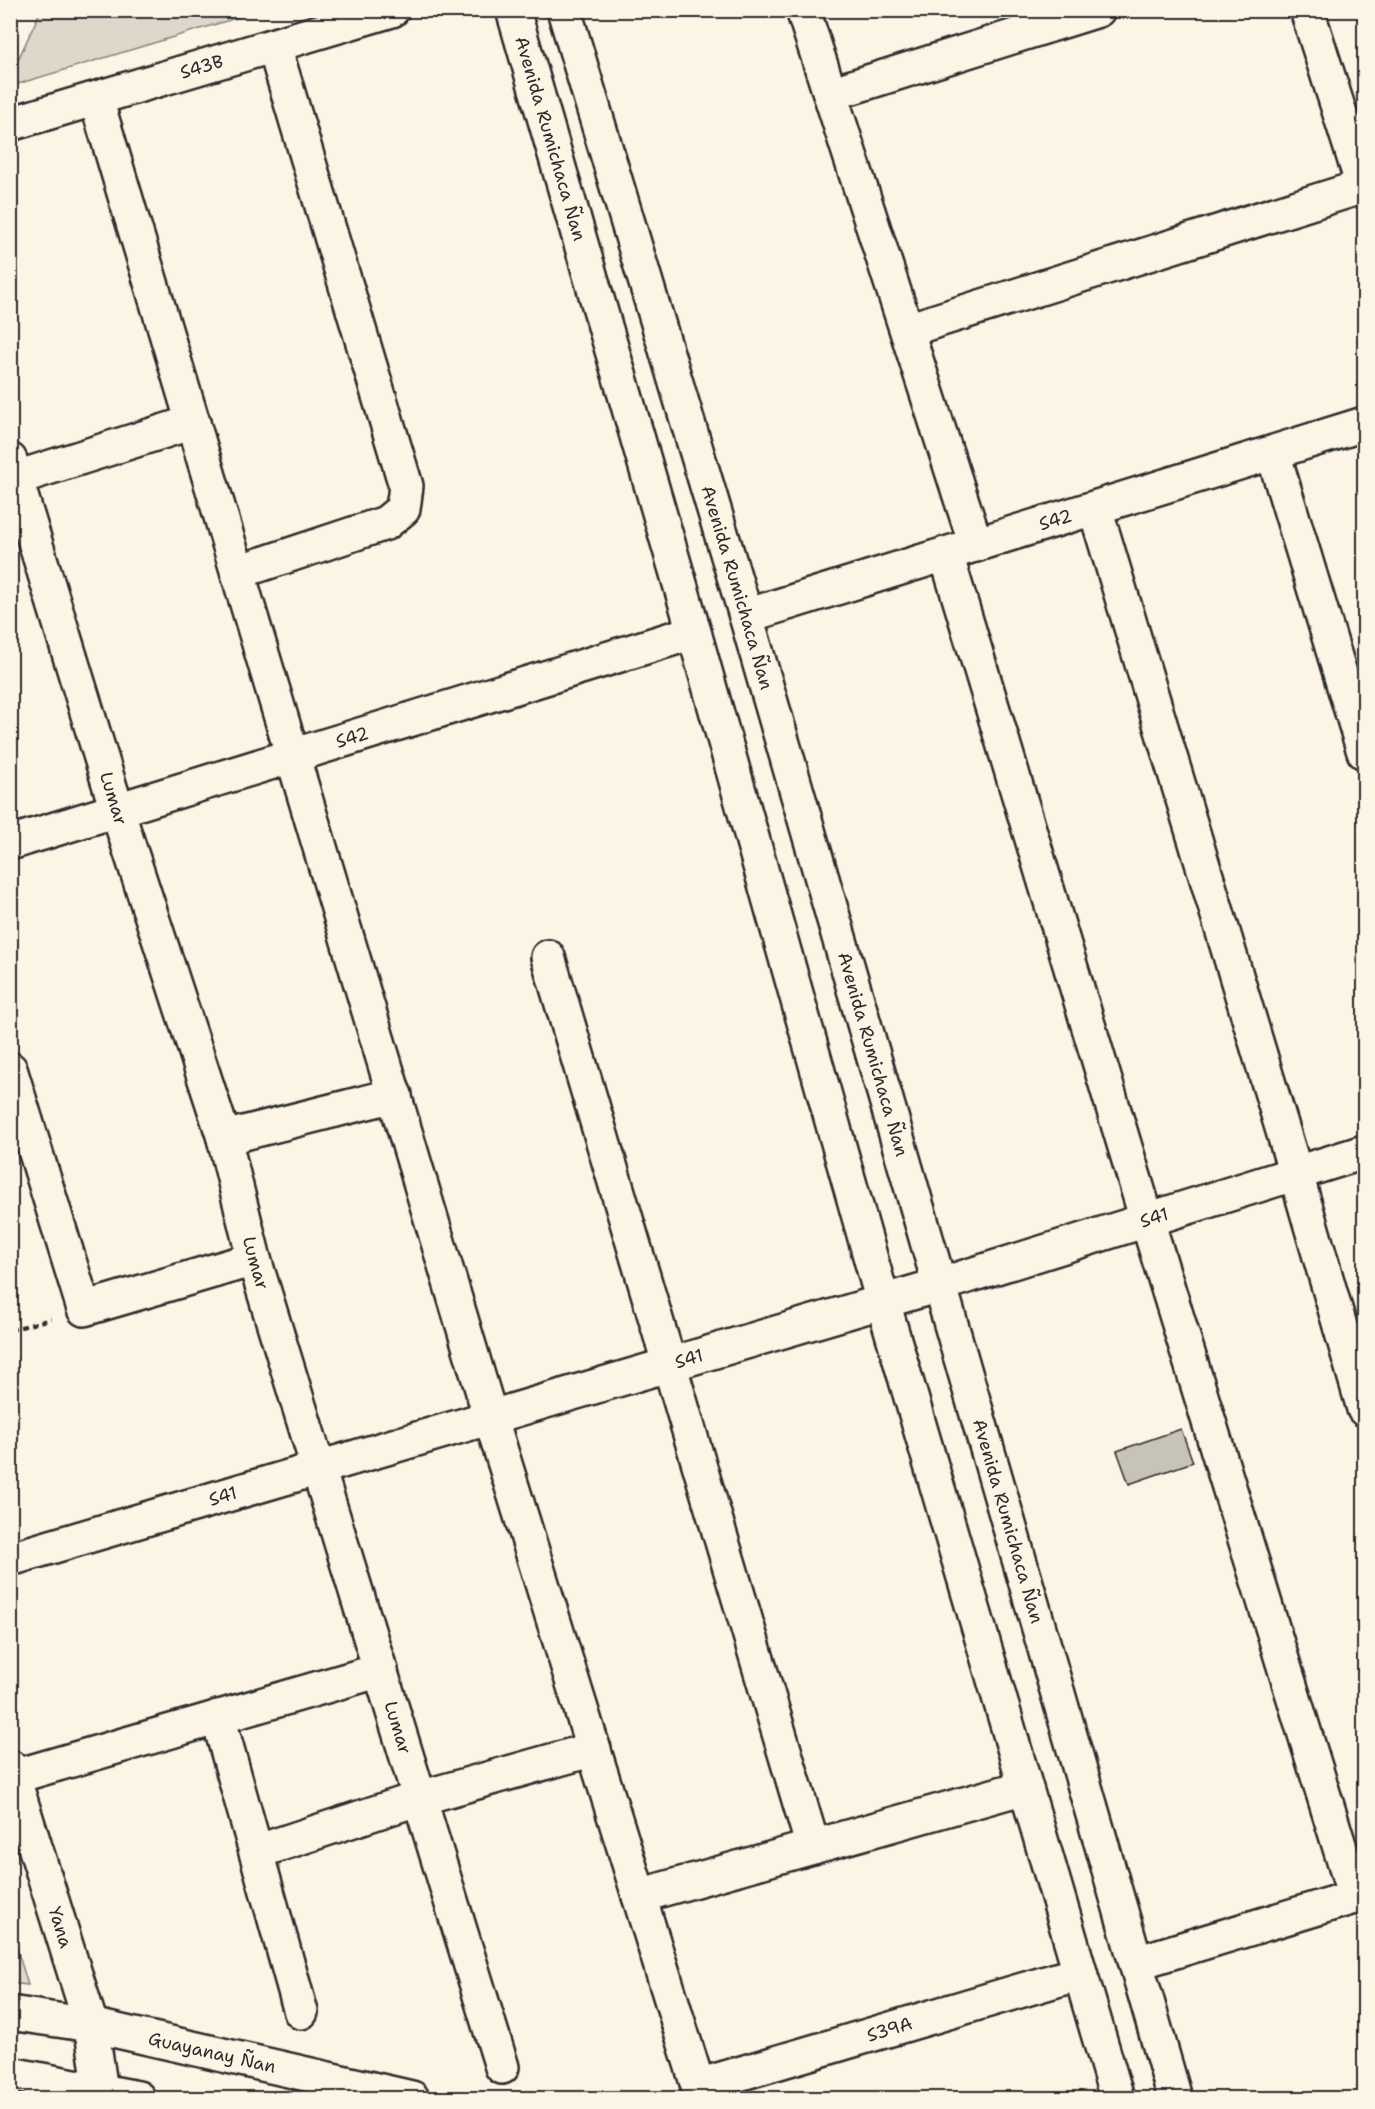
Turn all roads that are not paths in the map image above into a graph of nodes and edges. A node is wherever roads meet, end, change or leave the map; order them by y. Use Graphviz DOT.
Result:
graph roads {
  1 [pos="392,10"];
  2 [pos="513,10"];
  3 [pos="564,10"];
  4 [pos="802,10"];
  5 [pos="1098,10"];
  6 [pos="1308,10"];
  7 [pos="274,46"];
  8 [pos="830,94"];
  9 [pos="96,99"];
  10 [pos="10,124"];
  11 [pos="1364,188"];
  12 [pos="907,330"];
  13 [pos="193,422"];
  14 [pos="1365,424"];
  15 [pos="1273,453"];
  16 [pos="12,473"];
  17 [pos="1095,508"];
  18 [pos="961,549"];
  19 [pos="238,572"];
  20 [pos="746,616"];
  21 [pos="694,632"];
  22 [pos="1365,752"];
  23 [pos="293,755"];
  24 [pos="117,810"];
  25 [pos="10,843"];
  26 [pos="548,957"];
  27 [pos="10,1069"];
  28 [pos="395,1095"];
  29 [pos="224,1138"];
  30 [pos="1365,1152"];
  31 [pos="1296,1174"];
  32 [pos="1147,1220"];
  33 [pos="254,1259"];
  34 [pos="939,1285"];
  35 [pos="883,1302"];
  36 [pos="670,1366"];
  37 [pos="1365,1408"];
  38 [pos="491,1419"];
  39 [pos="319,1469"];
  40 [pos="10,1559"];
  41 [pos="381,1670"];
  42 [pos="218,1717"];
  43 [pos="594,1749"];
  44 [pos="12,1772"];
  45 [pos="1025,1787"];
  46 [pos="420,1798"];
  47 [pos="813,1847"];
  48 [pos="256,1852"];
  49 [pos="639,1896"];
  50 [pos="1360,1896"];
  51 [pos="1136,1963"];
  52 [pos="1080,1973"];
  53 [pos="301,2012"];
  54 [pos="10,2013"];
  55 [pos="91,2025"];
  56 [pos="502,2067"];
  57 [pos="10,2074"];
  58 [pos="100,2095"];
  59 [pos="138,2098"];
  60 [pos="412,2098"];
  61 [pos="1117,2098"];
  62 [pos="1175,2098"];
  1 -- 7 [label="street, S43B"];
  2 -- 21 [label="street, Avenida Rumichaca Ñan"];
  3 -- 20 [label="street, Avenida Rumichaca Ñan"];
  4 -- 8 [label="street"];
  5 -- 8 [label="street"];
  6 -- 11 [label="street"];
  7 -- 9 [label="street, S43B"];
  7 -- 19 [label="street"];
  8 -- 12 [label="street"];
  9 -- 10 [label="street, S43B"];
  9 -- 13 [label="street"];
  11 -- 12 [label="street"];
  12 -- 18 [label="street"];
  13 -- 16 [label="street"];
  13 -- 19 [label="street"];
  14 -- 15 [label="street, S42"];
  15 -- 17 [label="street, S42"];
  15 -- 22 [label="street"];
  16 -- 24 [label="street, Lumar"];
  17 -- 18 [label="street, S42"];
  17 -- 31 [label="street"];
  18 -- 20 [label="street, S42"];
  18 -- 32 [label="street"];
  19 -- 23 [label="street"];
  20 -- 34 [label="street, Avenida Rumichaca Ñan"];
  21 -- 23 [label="street, S42"];
  21 -- 35 [label="street, Avenida Rumichaca Ñan"];
  23 -- 24 [label="street, S42"];
  23 -- 28 [label="street"];
  24 -- 25 [label="street, S42"];
  24 -- 29 [label="street, Lumar"];
  26 -- 36 [label="street"];
  27 -- 33 [label="street"];
  28 -- 29 [label="street"];
  28 -- 38 [label="street"];
  29 -- 33 [label="street, Lumar"];
  30 -- 31 [label="street, S41"];
  31 -- 32 [label="street, S41"];
  31 -- 37 [label="street"];
  32 -- 34 [label="street, S41"];
  32 -- 50 [label="street"];
  33 -- 39 [label="street, Lumar"];
  34 -- 35 [label="street, S41"];
  34 -- 51 [label="street, Avenida Rumichaca Ñan"];
  35 -- 36 [label="street, S41"];
  35 -- 45 [label="street, Avenida Rumichaca Ñan"];
  36 -- 38 [label="street, S41"];
  36 -- 47 [label="street"];
  38 -- 39 [label="street, S41"];
  38 -- 43 [label="street"];
  39 -- 40 [label="street, S41"];
  39 -- 41 [label="street, Lumar"];
  41 -- 42 [label="street"];
  41 -- 46 [label="street, Lumar"];
  42 -- 44 [label="street"];
  42 -- 48 [label="street"];
  43 -- 46 [label="street"];
  43 -- 49 [label="street"];
  44 -- 55 [label="street, Yana"];
  45 -- 47 [label="street"];
  45 -- 52 [label="street, Avenida Rumichaca Ñan"];
  46 -- 48 [label="street"];
  46 -- 56 [label="street, Lumar"];
  47 -- 49 [label="street"];
  48 -- 53 [label="street"];
  49 -- 52 [label="street, S39A"];
  50 -- 51 [label="street"];
  51 -- 62 [label="street, Avenida Rumichaca Ñan"];
  52 -- 61 [label="street, Avenida Rumichaca Ñan"];
  54 -- 55 [label="street, Guayanay Ñan"];
  55 -- 58 [label="street, Yana"];
  55 -- 60 [label="street, Guayanay Ñan"];
  57 -- 58 [label="street"];
  58 -- 59 [label="street"];
}
